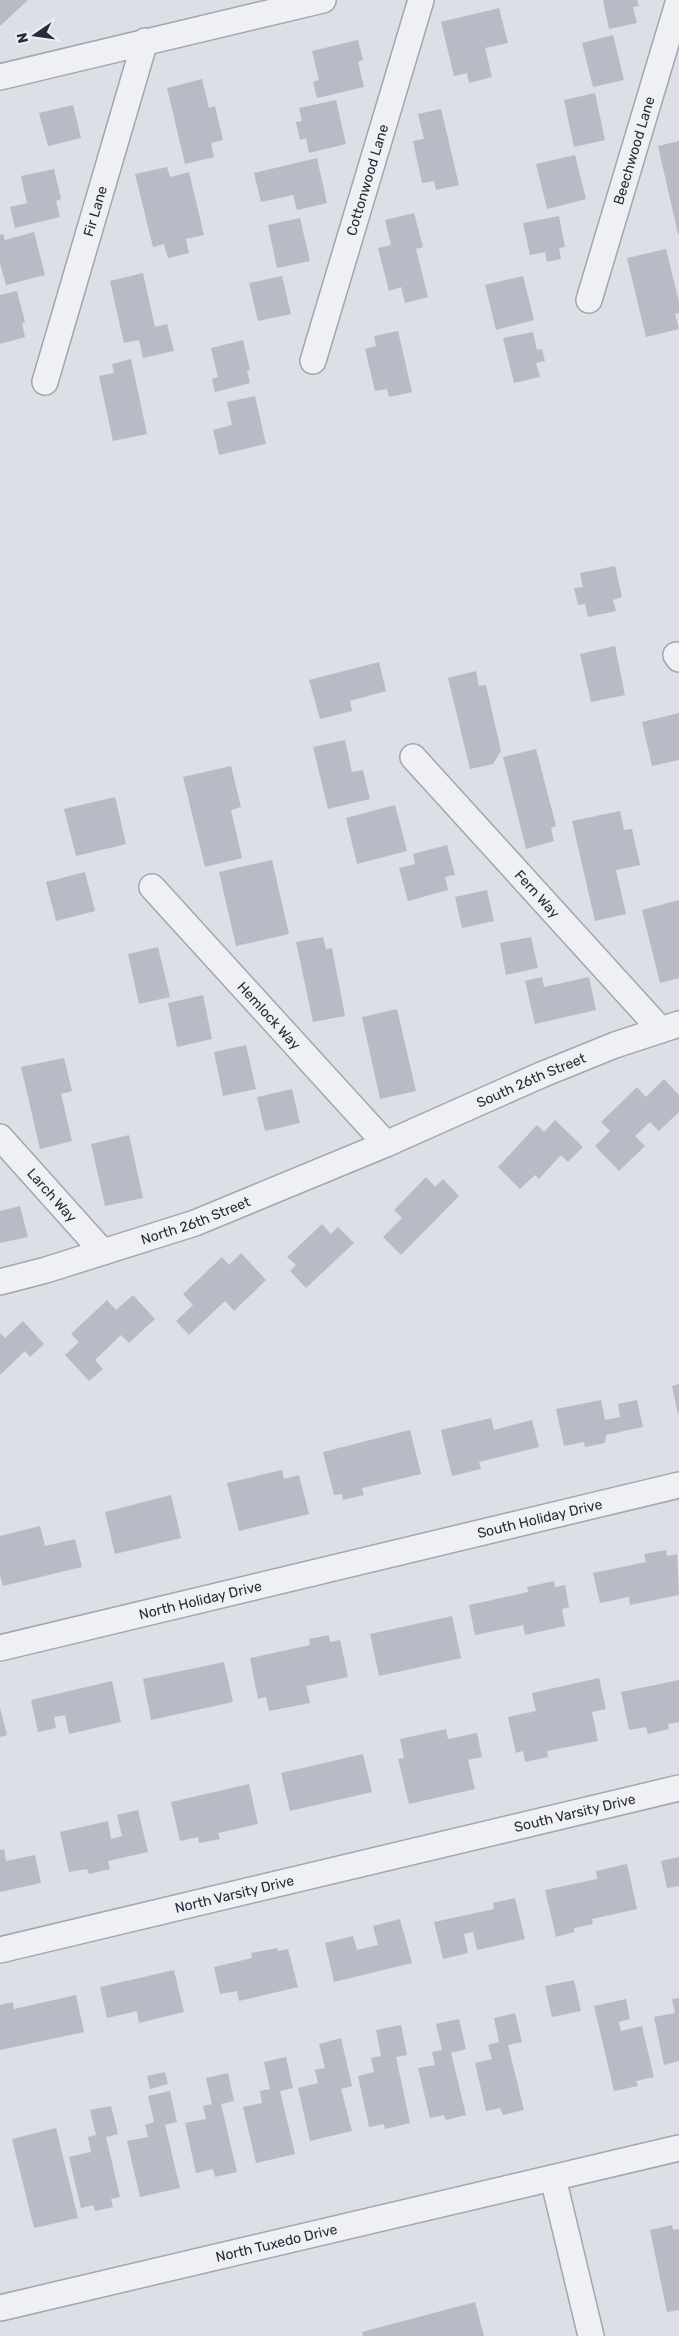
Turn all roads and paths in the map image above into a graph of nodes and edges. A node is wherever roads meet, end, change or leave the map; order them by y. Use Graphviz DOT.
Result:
graph roads {
  1 [pos="324,0"];
  2 [pos="421,0"];
  3 [pos="679,0"];
  4 [pos="145,41"];
  5 [pos="0,77"];
  6 [pos="589,300"];
  7 [pos="313,361"];
  8 [pos="45,382"];
  9 [pos="413,757"];
  10 [pos="152,887"];
  11 [pos="670,1027"];
  12 [pos="0,1137"];
  13 [pos="386,1144"];
  14 [pos="103,1252"];
  15 [pos="0,1282"];
  16 [pos="679,1485"];
  17 [pos="402,1552"];
  18 [pos="0,1648"];
  19 [pos="679,1788"];
  20 [pos="470,1838"];
  21 [pos="0,1950"];
  22 [pos="679,2148"];
  23 [pos="553,2178"];
  24 [pos="0,2308"];
  25 [pos="591,2336"];
  1 -- 4 [label="street"];
  2 -- 7 [label="street, Cottonwood Lane"];
  3 -- 6 [label="street, Beechwood Lane"];
  4 -- 5 [label="street"];
  4 -- 8 [label="street, Fir Lane"];
  9 -- 11 [label="street, Fern Way"];
  10 -- 13 [label="street, Hemlock Way"];
  11 -- 13 [label="street, South 26th Street"];
  12 -- 14 [label="street, Larch Way"];
  13 -- 14 [label="street, North 26th Street"];
  14 -- 15 [label="street, North 26th Street"];
  16 -- 17 [label="street, South Holiday Drive"];
  17 -- 18 [label="street, North Holiday Drive"];
  19 -- 20 [label="street, South Varsity Drive"];
  20 -- 21 [label="street, North Varsity Drive"];
  22 -- 23 [label="street, North Tuxedo Drive"];
  23 -- 24 [label="street, North Tuxedo Drive"];
  23 -- 25 [label="street"];
}
